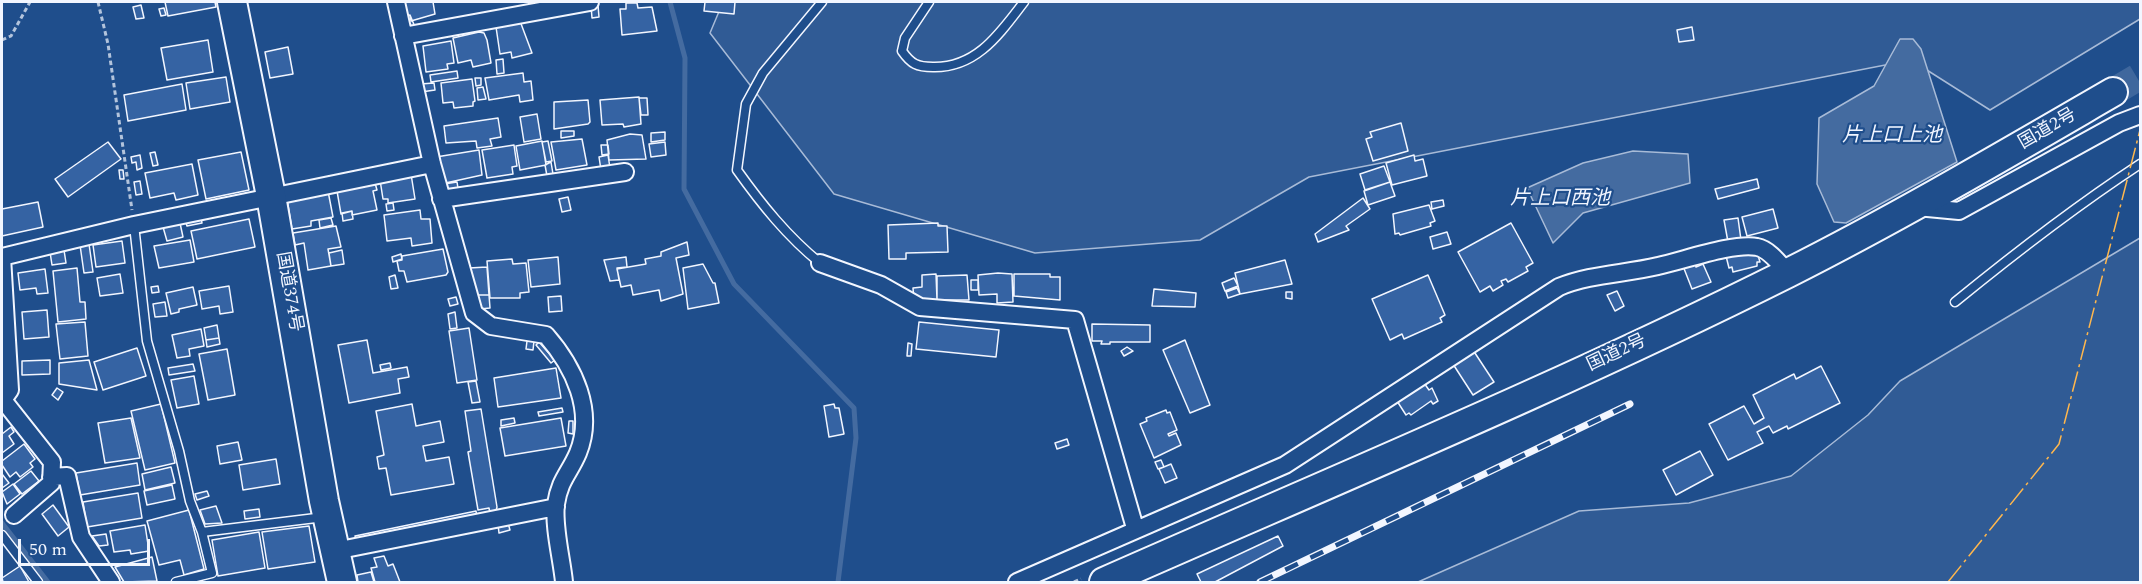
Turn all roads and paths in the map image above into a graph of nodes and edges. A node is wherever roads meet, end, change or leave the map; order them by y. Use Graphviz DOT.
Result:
graph roads {
  1 [pos="30,2"];
  2 [pos="98,2"];
  3 [pos="232,2"];
  4 [pos="396,2"];
  5 [pos="590,2"];
  6 [pos="822,2"];
  7 [pos="929,2"];
  8 [pos="1024,2"];
  9 [pos="403,36"];
  10 [pos="2,40"];
  11 [pos="2113,92"];
  12 [pos="2140,115"];
  13 [pos="432,164"];
  14 [pos="2140,164"];
  15 [pos="625,172"];
  16 [pos="271,196"];
  17 [pos="441,199"];
  18 [pos="1915,207"];
  19 [pos="134,225"];
  20 [pos="2,257"];
  21 [pos="820,264"];
  22 [pos="1788,273"];
  23 [pos="1955,302"];
  24 [pos="2,401"];
  25 [pos="51,477"];
  26 [pos="556,507"];
  27 [pos="14,515"];
  28 [pos="327,516"];
  29 [pos="1135,528"];
  30 [pos="202,532"];
  31 [pos="2,535"];
  32 [pos="335,551"];
  33 [pos="38,582"];
  34 [pos="111,582"];
  35 [pos="176,582"];
  36 [pos="342,582"];
  37 [pos="564,582"];
  38 [pos="1017,582"];
  39 [pos="1104,582"];
  1 -- 10 [label="path"];
  2 -- 19 [label="path"];
  3 -- 16 [label="highway, 国道374号"];
  4 -- 9 [label="street"];
  5 -- 9 [label="street"];
  6 -- 21 [label="lane"];
  7 -- 8 [label="lane"];
  9 -- 13 [label="street"];
  11 -- 18 [label="highway, 国道2号"];
  12 -- 18 [label="street"];
  13 -- 16 [label="street"];
  13 -- 17 [label="street"];
  14 -- 23 [label="lane"];
  15 -- 17 [label="street"];
  16 -- 19 [label="street"];
  16 -- 28 [label="highway, 国道374号"];
  17 -- 26 [label="street"];
  18 -- 22 [label="highway, 国道2号"];
  19 -- 20 [label="street"];
  19 -- 30 [label="lane"];
  20 -- 24 [label="street"];
  21 -- 29 [label="street"];
  22 -- 29 [label="street"];
  22 -- 39 [label="highway, 国道2号"];
  24 -- 25 [label="street"];
  25 -- 27 [label="street"];
  25 -- 34 [label="street"];
  26 -- 32 [label="street"];
  26 -- 37 [label="street"];
  28 -- 30 [label="lane"];
  28 -- 32 [label="highway, 国道374号"];
  29 -- 38 [label="street"];
  30 -- 35 [label="lane"];
  31 -- 33 [label="lane"];
  32 -- 36 [label="highway, 国道374号"];
}
